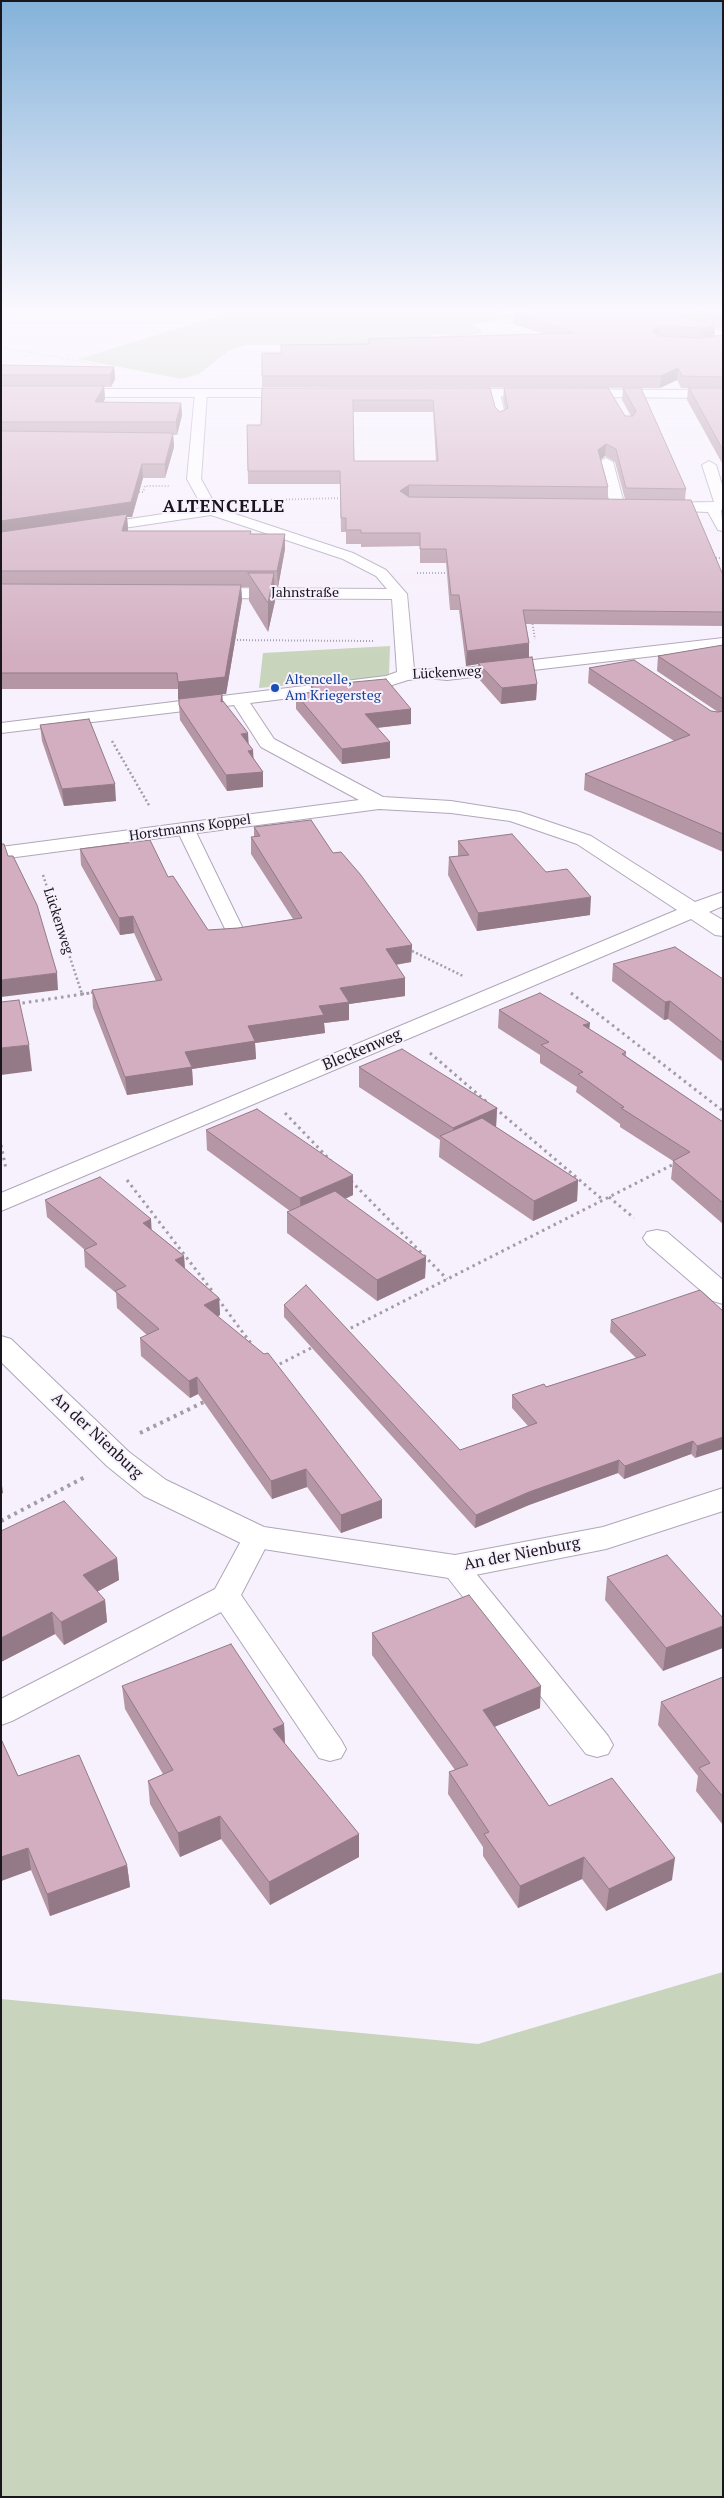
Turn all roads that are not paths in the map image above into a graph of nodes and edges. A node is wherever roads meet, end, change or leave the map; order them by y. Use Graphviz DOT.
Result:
graph roads {
  1 [pos="194,427"];
  2 [pos="606,462"];
  3 [pos="709,465"];
  4 [pos="601,506"];
  5 [pos="618,506"];
  6 [pos="713,508"];
  7 [pos="212,511"];
  8 [pos="723,527"];
  9 [pos="76,532"];
  10 [pos="189,593"];
  11 [pos="399,594"];
  12 [pos="723,644"];
  13 [pos="619,656"];
  14 [pos="643,672"];
  15 [pos="406,675"];
  16 [pos="239,699"];
  17 [pos="1,728"];
  18 [pos="379,803"];
  19 [pos="185,828"];
  20 [pos="1,853"];
  21 [pos="723,898"];
  22 [pos="693,910"];
  23 [pos="723,930"];
  24 [pos="238,937"];
  25 [pos="1,1203"];
  26 [pos="657,1238"];
  27 [pos="723,1295"];
  28 [pos="1,1345"];
  29 [pos="723,1499"];
  30 [pos="257,1537"];
  31 [pos="455,1567"];
  32 [pos="226,1596"];
  33 [pos="1,1713"];
  34 [pos="597,1745"];
  35 [pos="330,1749"];
  1 -- 7 [label="street"];
  2 -- 5 [label="street"];
  3 -- 6 [label="street"];
  4 -- 5 [label="street"];
  5 -- 6 [label="street"];
  6 -- 8 [label="street"];
  7 -- 9 [label="street"];
  7 -- 11 [label="street"];
  10 -- 11 [label="street, Jahnstraße"];
  11 -- 15 [label="street"];
  12 -- 13 [label="street, Lückenweg"];
  13 -- 14 [label="street"];
  13 -- 15 [label="street, Lückenweg"];
  15 -- 16 [label="street, Lückenweg"];
  16 -- 17 [label="street, Lückenweg"];
  16 -- 18 [label="street, Horstmanns Koppel"];
  18 -- 19 [label="street, Horstmanns Koppel"];
  18 -- 22 [label="street, Horstmanns Koppel"];
  19 -- 20 [label="street, Horstmanns Koppel"];
  19 -- 24 [label="lane"];
  21 -- 22 [label="street, Bleckenweg"];
  22 -- 23 [label="street, Horstmanns Koppel"];
  22 -- 25 [label="street, Bleckenweg"];
  26 -- 27 [label="street"];
  28 -- 30 [label="street, An der Nienburg"];
  29 -- 31 [label="street, An der Nienburg"];
  30 -- 31 [label="street, An der Nienburg"];
  30 -- 32 [label="lane"];
  31 -- 34 [label="lane"];
  32 -- 33 [label="lane"];
  32 -- 35 [label="lane"];
}
